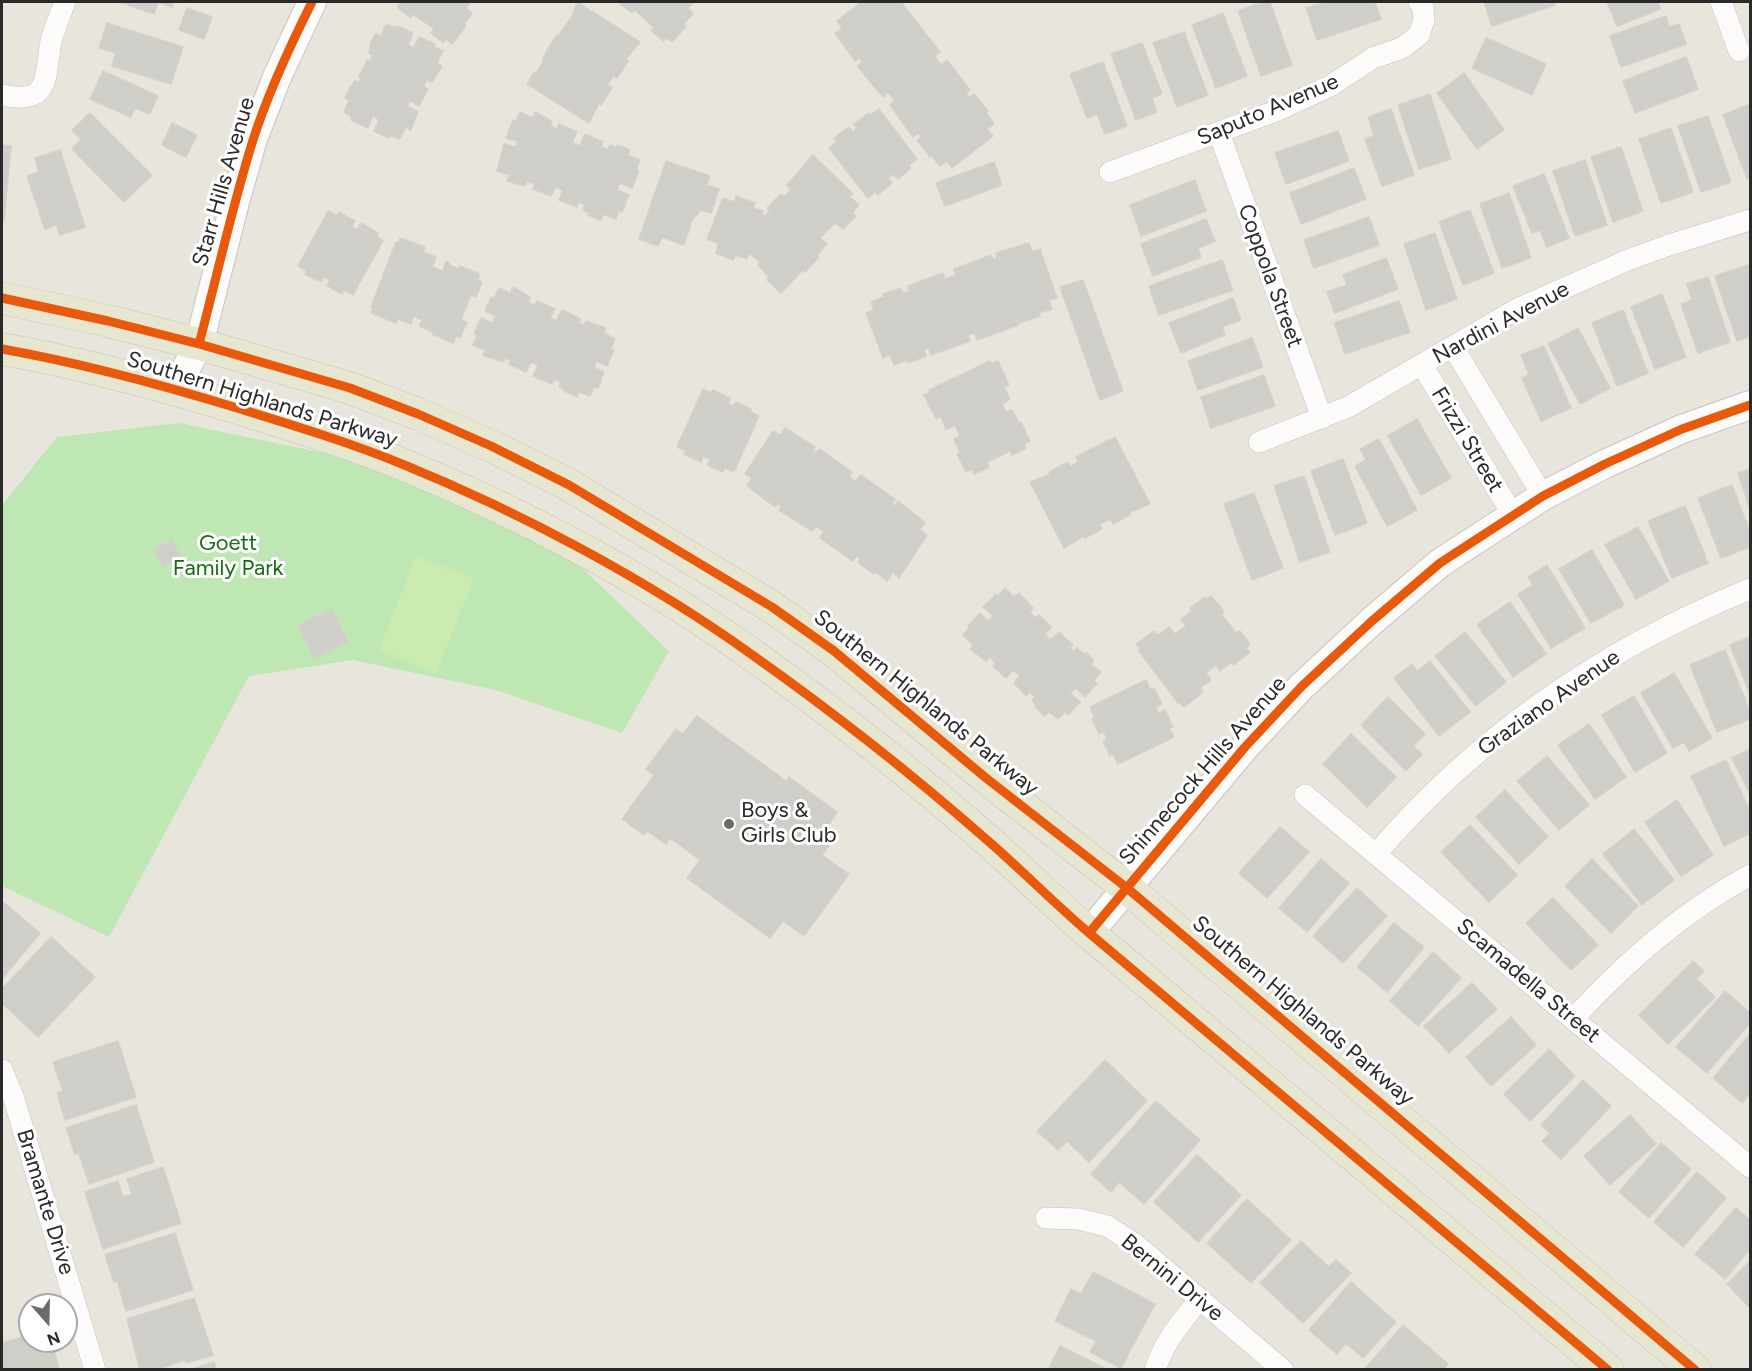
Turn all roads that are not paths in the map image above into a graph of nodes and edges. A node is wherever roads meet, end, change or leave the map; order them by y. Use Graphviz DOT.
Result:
graph roads {
  1 [pos="65,2"];
  2 [pos="312,2"];
  3 [pos="1419,2"];
  4 [pos="1721,2"];
  5 [pos="1739,51"];
  6 [pos="2,95"];
  7 [pos="1219,133"];
  8 [pos="1110,172"];
  9 [pos="1750,220"];
  10 [pos="2,298"];
  11 [pos="200,344"];
  12 [pos="1453,346"];
  13 [pos="2,349"];
  14 [pos="1422,365"];
  15 [pos="175,389"];
  16 [pos="1750,405"];
  17 [pos="1322,418"];
  18 [pos="1259,442"];
  19 [pos="1543,496"];
  20 [pos="1512,515"];
  21 [pos="1750,589"];
  22 [pos="1305,795"];
  23 [pos="1376,854"];
  24 [pos="1750,875"];
  25 [pos="1127,888"];
  26 [pos="1089,933"];
  27 [pos="1574,1019"];
  28 [pos="2,1070"];
  29 [pos="1750,1167"];
  30 [pos="1046,1218"];
  31 [pos="1199,1300"];
  32 [pos="95,1370"];
  33 [pos="1155,1370"];
  34 [pos="1283,1370"];
  35 [pos="1608,1370"];
  36 [pos="1695,1370"];
  1 -- 6 [label="street"];
  2 -- 11 [label="street, Starr Hills Avenue"];
  3 -- 7 [label="street, Saputo Avenue"];
  4 -- 5 [label="street"];
  7 -- 8 [label="street, Saputo Avenue"];
  7 -- 17 [label="street, Coppola Street"];
  9 -- 12 [label="street, Nardini Avenue"];
  10 -- 11 [label="main road, Southern Highlands Parkway"];
  11 -- 15 [label="street, Starr Hills Avenue"];
  11 -- 25 [label="main road, Southern Highlands Parkway"];
  12 -- 14 [label="street, Nardini Avenue"];
  12 -- 19 [label="street, Frizzi Street"];
  13 -- 15 [label="main road, Southern Highlands Parkway"];
  14 -- 17 [label="street, Nardini Avenue"];
  14 -- 20 [label="street, Frizzi Street"];
  15 -- 26 [label="main road, Southern Highlands Parkway"];
  16 -- 19 [label="street, Shinnecock Hills Avenue"];
  17 -- 18 [label="street, Nardini Avenue"];
  19 -- 20 [label="street, Shinnecock Hills Avenue"];
  20 -- 25 [label="street, Shinnecock Hills Avenue"];
  21 -- 23 [label="street, Graziano Avenue"];
  22 -- 23 [label="street, Scamadella Street"];
  23 -- 27 [label="street, Scamadella Street"];
  24 -- 27 [label="street"];
  25 -- 26 [label="street, Shinnecock Hills Avenue"];
  25 -- 36 [label="main road, Southern Highlands Parkway"];
  26 -- 35 [label="main road, Southern Highlands Parkway"];
  27 -- 29 [label="street, Scamadella Street"];
  28 -- 32 [label="street, Bramante Drive"];
  30 -- 31 [label="street, Bernini Drive"];
  31 -- 33 [label="street"];
  31 -- 34 [label="street, Bernini Drive"];
}
